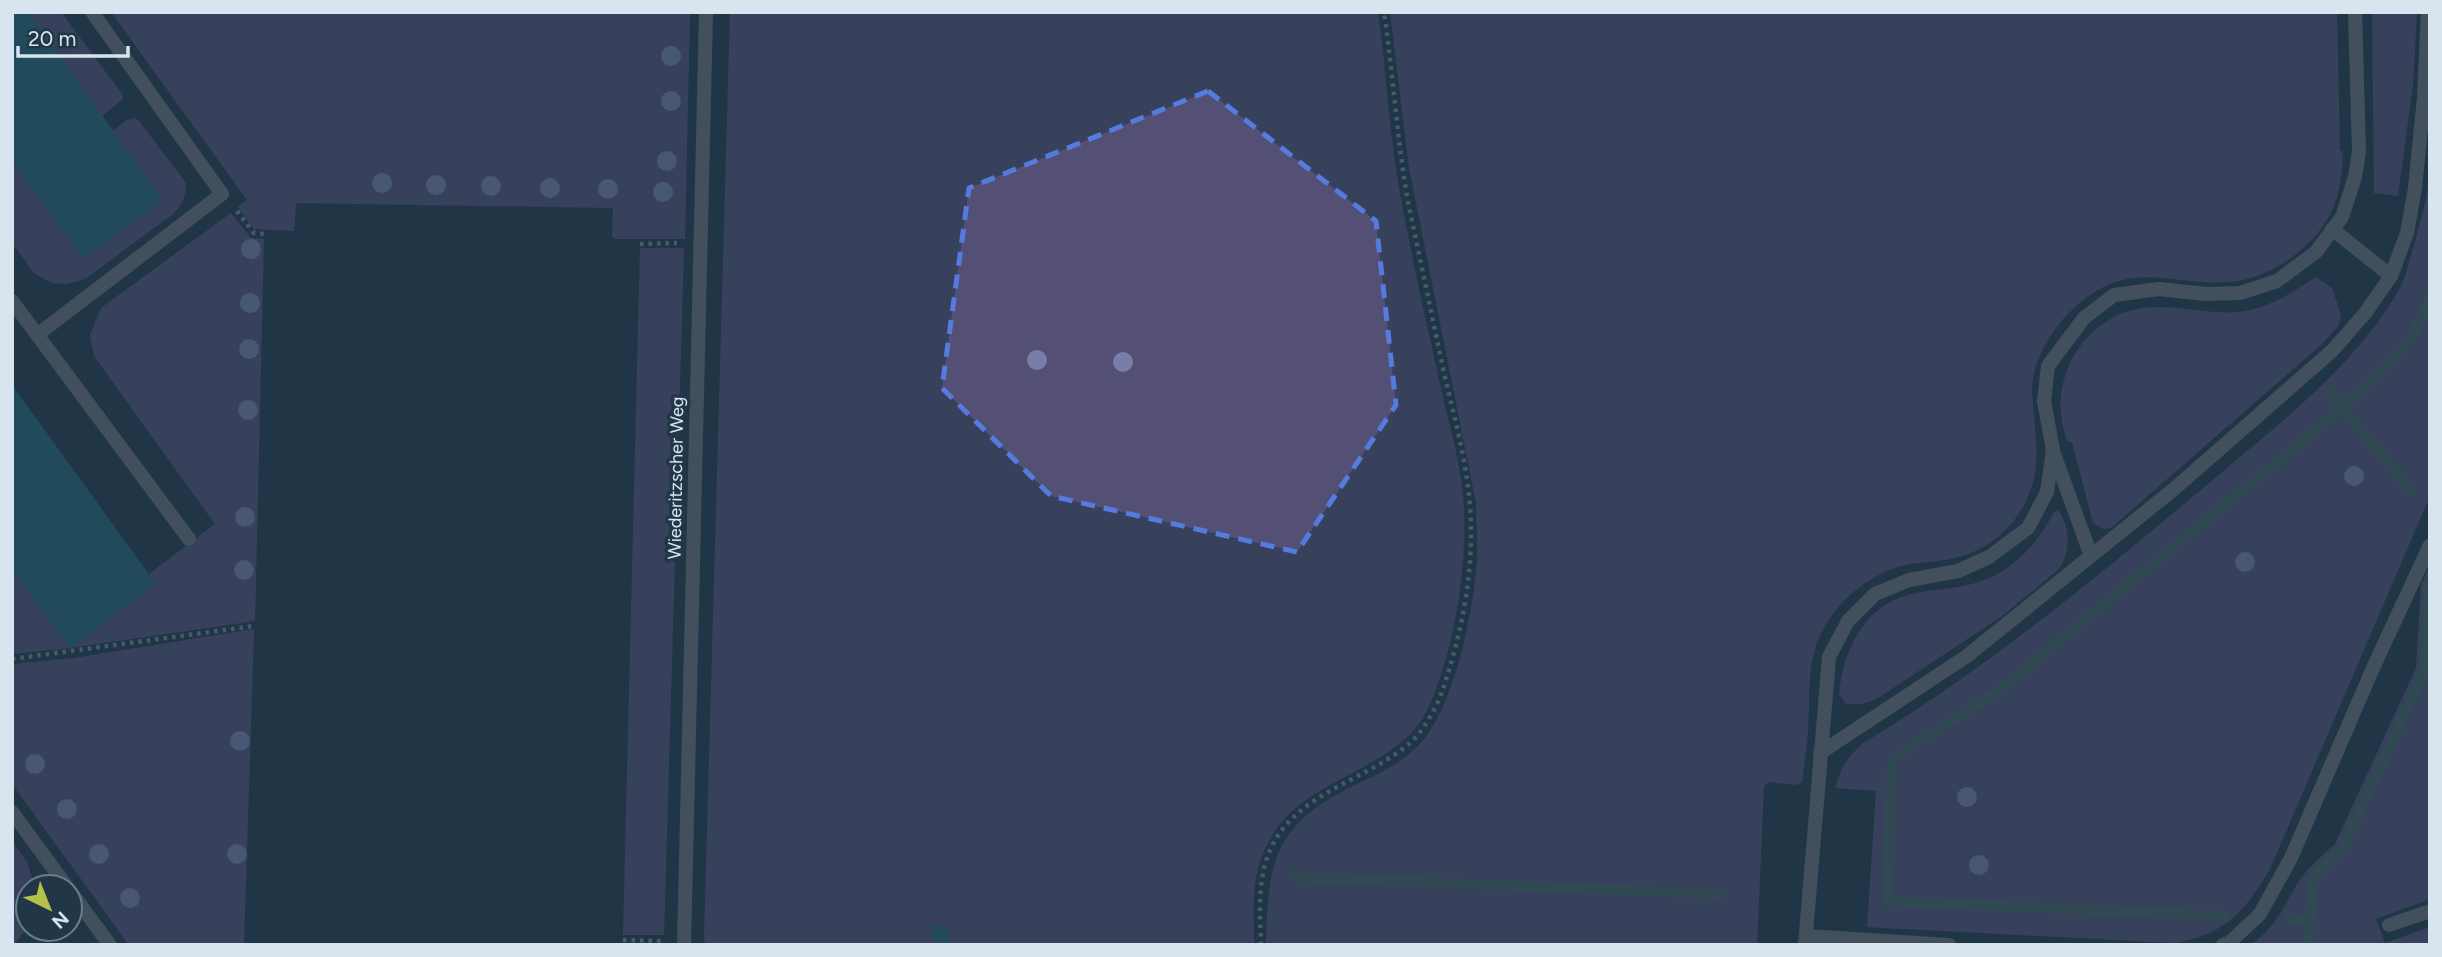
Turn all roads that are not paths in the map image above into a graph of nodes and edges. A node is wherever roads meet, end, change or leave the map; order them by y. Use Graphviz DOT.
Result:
graph roads {
  1 [pos="92,12"];
  2 [pos="706,12"];
  3 [pos="2355,12"];
  4 [pos="2428,12"];
  5 [pos="2332,229"];
  6 [pos="2390,276"];
  7 [pos="12,301"];
  8 [pos="37,335"];
  9 [pos="2053,450"];
  10 [pos="189,539"];
  11 [pos="2430,545"];
  12 [pos="2091,556"];
  13 [pos="1821,753"];
  14 [pos="12,812"];
  15 [pos="57,873"];
  16 [pos="84,909"];
  17 [pos="2430,911"];
  18 [pos="2389,925"];
  19 [pos="1806,940"];
  20 [pos="684,943"];
  21 [pos="110,945"];
  22 [pos="1949,945"];
  23 [pos="2223,945"];
  1 -- 8 [label="lane"];
  2 -- 20 [label="lane, Wiederitzscher Weg"];
  3 -- 5 [label="lane"];
  4 -- 6 [label="lane"];
  5 -- 6 [label="lane"];
  5 -- 9 [label="lane"];
  6 -- 12 [label="lane"];
  7 -- 8 [label="lane"];
  8 -- 10 [label="lane"];
  9 -- 12 [label="lane"];
  9 -- 13 [label="lane"];
  11 -- 23 [label="lane"];
  12 -- 13 [label="lane"];
  13 -- 19 [label="lane"];
  14 -- 15 [label="lane"];
  16 -- 21 [label="lane"];
  17 -- 18 [label="lane"];
  19 -- 22 [label="lane"];
}
